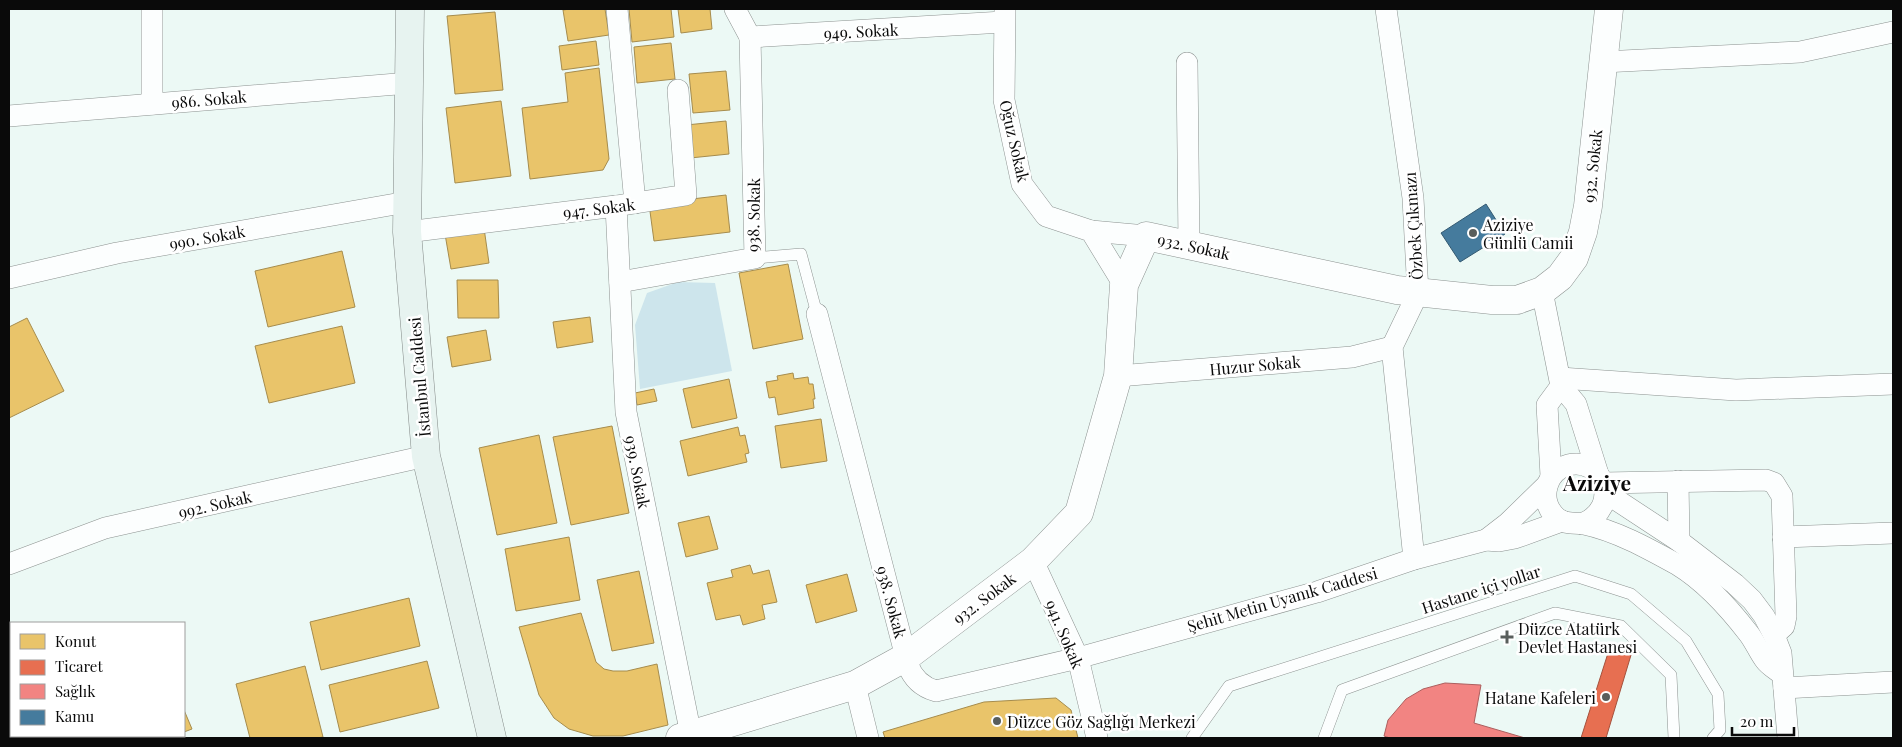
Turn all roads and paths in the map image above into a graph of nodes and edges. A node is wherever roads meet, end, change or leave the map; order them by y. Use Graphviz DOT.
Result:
graph roads {
  1 [pos="152,9"];
  2 [pos="410,9"];
  3 [pos="617,9"];
  4 [pos="735,9"];
  5 [pos="1386,9"];
  6 [pos="1609,9"];
  7 [pos="1004,15"];
  8 [pos="1893,32"];
  9 [pos="750,37"];
  10 [pos="1603,62"];
  11 [pos="1187,63"];
  12 [pos="409,83"];
  13 [pos="678,90"];
  14 [pos="152,104"];
  15 [pos="9,116"];
  16 [pos="407,202"];
  17 [pos="625,204"];
  18 [pos="1091,231"];
  19 [pos="408,232"];
  20 [pos="1146,236"];
  21 [pos="1189,245"];
  22 [pos="755,258"];
  23 [pos="9,278"];
  24 [pos="620,282"];
  25 [pos="1124,285"];
  26 [pos="1542,292"];
  27 [pos="1418,293"];
  28 [pos="818,314"];
  29 [pos="1392,347"];
  30 [pos="1118,376"];
  31 [pos="1560,382"];
  32 [pos="1893,384"];
  33 [pos="426,456"];
  34 [pos="1549,481"];
  35 [pos="1678,481"];
  36 [pos="1602,483"];
  37 [pos="1572,523"];
  38 [pos="1893,533"];
  39 [pos="1783,537"];
  40 [pos="1486,540"];
  41 [pos="1679,541"];
  42 [pos="1414,559"];
  43 [pos="1033,561"];
  44 [pos="9,564"];
  45 [pos="1774,635"];
  46 [pos="906,657"];
  47 [pos="1078,658"];
  48 [pos="1783,681"];
  49 [pos="1893,682"];
  50 [pos="855,685"];
  51 [pos="685,737"];
  52 [pos="492,738"];
  53 [pos="868,738"];
  54 [pos="1097,738"];
  55 [pos="1192,738"];
  56 [pos="1324,738"];
  57 [pos="1674,738"];
  58 [pos="1713,738"];
  59 [pos="1788,738"];
  1 -- 14 [label="street"];
  2 -- 12 [label="main road, İstanbul Caddesi"];
  3 -- 17 [label="street, 939. Sokak"];
  4 -- 9 [label="street"];
  5 -- 27 [label="street, Özbek Çıkmazı"];
  6 -- 10 [label="street, 932. Sokak"];
  7 -- 9 [label="street, 949. Sokak"];
  7 -- 18 [label="street, Oğuz Sokak"];
  8 -- 10 [label="street"];
  9 -- 22 [label="street, 938. Sokak"];
  10 -- 26 [label="street, 932. Sokak"];
  11 -- 21 [label="street"];
  12 -- 14 [label="street, 986. Sokak"];
  12 -- 16 [label="main road, İstanbul Caddesi"];
  13 -- 17 [label="street, 947. Sokak"];
  14 -- 15 [label="street, 986. Sokak"];
  16 -- 19 [label="main road, İstanbul Caddesi"];
  16 -- 23 [label="street, 990. Sokak"];
  17 -- 19 [label="street, 947. Sokak"];
  17 -- 24 [label="street, 939. Sokak"];
  18 -- 20 [label="street, Oğuz Sokak"];
  18 -- 25 [label="street"];
  19 -- 33 [label="main road, İstanbul Caddesi"];
  20 -- 21 [label="street, 932. Sokak"];
  20 -- 25 [label="street, 932. Sokak"];
  21 -- 27 [label="street, 932. Sokak"];
  22 -- 24 [label="street, 938. Sokak"];
  22 -- 28 [label="lane"];
  24 -- 51 [label="street, 939. Sokak"];
  25 -- 30 [label="street, 932. Sokak"];
  26 -- 27 [label="street, 932. Sokak"];
  26 -- 31 [label="street"];
  27 -- 29 [label="street, Özbek Çıkmazı"];
  28 -- 46 [label="street, 938. Sokak"];
  29 -- 30 [label="street, Huzur Sokak"];
  29 -- 42 [label="street"];
  30 -- 43 [label="street, 932. Sokak"];
  31 -- 32 [label="street"];
  31 -- 34 [label="street"];
  31 -- 36 [label="street"];
  33 -- 44 [label="street, 992. Sokak"];
  33 -- 52 [label="main road, İstanbul Caddesi"];
  34 -- 36 [label="street"];
  34 -- 37 [label="street"];
  34 -- 40 [label="street, Şehit Metin Uyanık Caddesi"];
  35 -- 36 [label="street"];
  35 -- 39 [label="street"];
  35 -- 41 [label="street"];
  36 -- 37 [label="street"];
  36 -- 41 [label="street"];
  37 -- 40 [label="street, Şehit Metin Uyanık Caddesi"];
  37 -- 48 [label="street"];
  38 -- 39 [label="street"];
  39 -- 45 [label="street"];
  40 -- 42 [label="street, Şehit Metin Uyanık Caddesi"];
  41 -- 45 [label="street"];
  42 -- 47 [label="street, Şehit Metin Uyanık Caddesi"];
  43 -- 46 [label="street, 932. Sokak"];
  43 -- 47 [label="street, 941. Sokak"];
  45 -- 48 [label="street"];
  46 -- 47 [label="street, 938. Sokak"];
  46 -- 50 [label="street, 932. Sokak"];
  47 -- 54 [label="street, 941. Sokak"];
  48 -- 49 [label="street"];
  48 -- 59 [label="street"];
  50 -- 51 [label="street, 932. Sokak"];
  50 -- 53 [label="street"];
  55 -- 58 [label="lane, Hastane içi yollar"];
  56 -- 57 [label="lane"];
}
